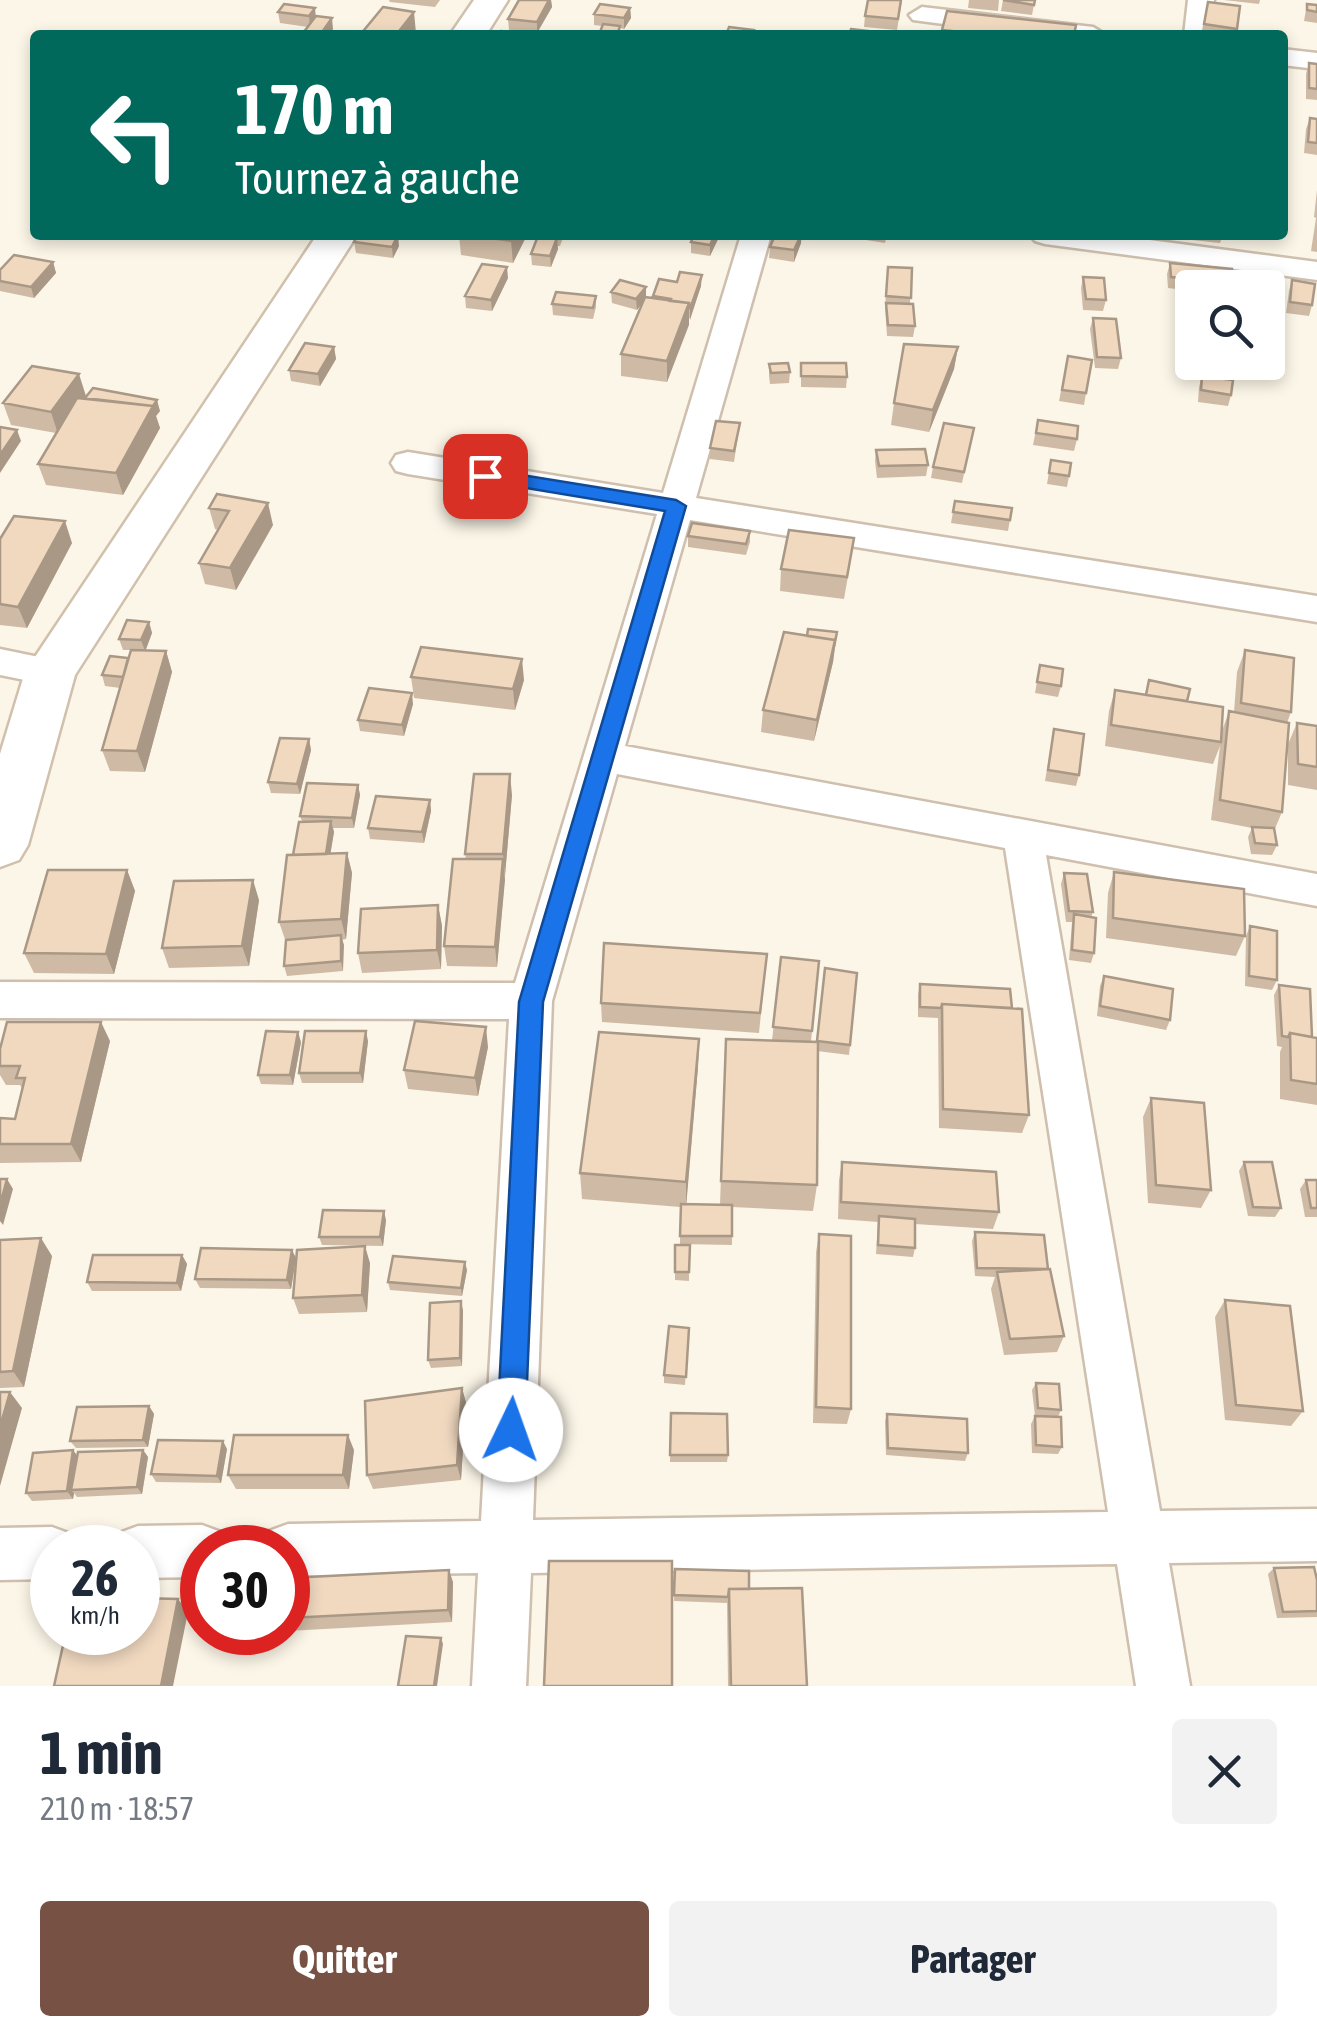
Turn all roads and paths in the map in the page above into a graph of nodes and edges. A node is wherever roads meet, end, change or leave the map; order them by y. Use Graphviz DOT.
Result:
graph roads {
  1 [pos="492,0"];
  2 [pos="1200,0"];
  3 [pos="922,17"];
  4 [pos="471,30"];
  5 [pos="1046,30"];
  6 [pos="1197,30"];
  7 [pos="1288,58"];
  8 [pos="1317,61"];
  9 [pos="334,240"];
  10 [pos="755,240"];
  11 [pos="1083,240"];
  12 [pos="1317,271"];
  13 [pos="408,464"];
  14 [pos="676,506"];
  15 [pos="1317,608"];
  16 [pos="0,662"];
  17 [pos="50,672"];
  18 [pos="603,757"];
  19 [pos="1023,835"];
  20 [pos="0,844"];
  21 [pos="1317,890"];
  22 [pos="0,1000"];
  23 [pos="531,1002"];
  24 [pos="1317,1535"];
  25 [pos="1138,1538"];
  26 [pos="506,1546"];
  27 [pos="310,1550"];
  28 [pos="30,1553"];
  29 [pos="0,1554"];
  30 [pos="499,1686"];
  31 [pos="1163,1686"];
  1 -- 4 [label="main road"];
  2 -- 6 [label="street"];
  3 -- 5 [label="street"];
  7 -- 8 [label="street"];
  9 -- 17 [label="main road"];
  10 -- 14 [label="street"];
  11 -- 12 [label="street"];
  13 -- 14 [label="street"];
  14 -- 15 [label="street"];
  14 -- 18 [label="street"];
  16 -- 17 [label="street"];
  17 -- 20 [label="main road"];
  18 -- 19 [label="street"];
  18 -- 23 [label="street"];
  19 -- 21 [label="street"];
  19 -- 25 [label="street"];
  22 -- 23 [label="street"];
  23 -- 26 [label="street"];
  24 -- 25 [label="street"];
  25 -- 26 [label="street"];
  25 -- 31 [label="street"];
  26 -- 27 [label="street"];
  26 -- 30 [label="street"];
  28 -- 29 [label="street"];
}
